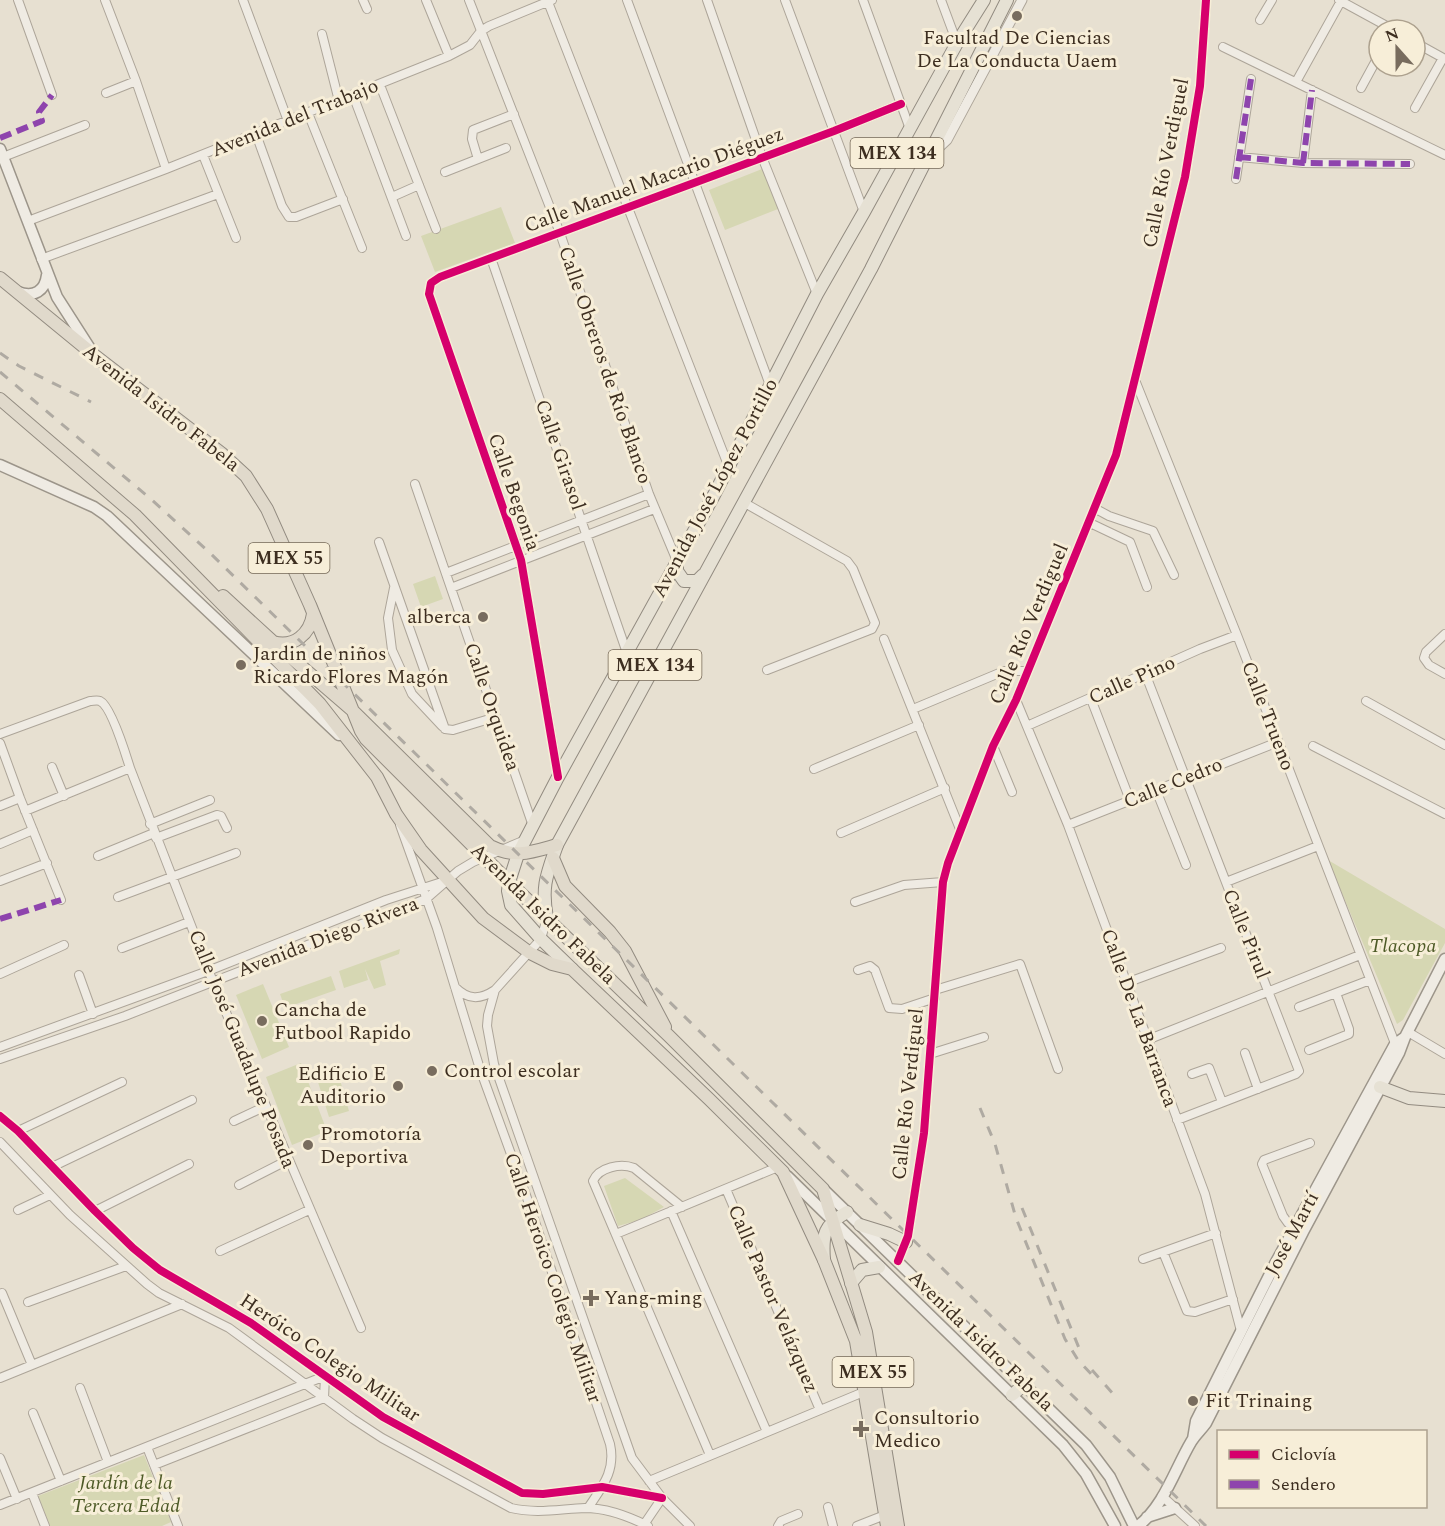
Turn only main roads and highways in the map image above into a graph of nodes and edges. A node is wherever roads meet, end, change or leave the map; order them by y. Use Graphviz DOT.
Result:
graph roads {
  1 [pos="984,0"];
  2 [pos="1007,0"];
  3 [pos="2,153"];
  4 [pos="47,274"];
  5 [pos="0,279"];
  6 [pos="18,292"];
  7 [pos="94,355"];
  8 [pos="0,399"];
  9 [pos="0,465"];
  10 [pos="172,552"];
  11 [pos="677,561"];
  12 [pos="703,575"];
  13 [pos="313,614"];
  14 [pos="272,641"];
  15 [pos="352,710"];
  16 [pos="356,752"];
  17 [pos="557,845"];
  18 [pos="518,854"];
  19 [pos="553,858"];
  20 [pos="509,882"];
  21 [pos="548,918"];
  22 [pos="1445,958"];
  23 [pos="572,969"];
  24 [pos="669,1036"];
  25 [pos="1397,1048"];
  26 [pos="1380,1087"];
  27 [pos="1445,1101"];
  28 [pos="780,1170"];
  29 [pos="823,1189"];
  30 [pos="847,1212"];
  31 [pos="832,1221"];
  32 [pos="860,1225"];
  33 [pos="1299,1230"];
  34 [pos="906,1242"];
  35 [pos="824,1260"];
  36 [pos="879,1268"];
  37 [pos="851,1283"];
  38 [pos="1024,1384"];
  39 [pos="1012,1395"];
  40 [pos="1193,1439"];
  41 [pos="1175,1508"];
  42 [pos="1147,1517"];
  43 [pos="886,1521"];
  44 [pos="898,1526"];
  45 [pos="1115,1526"];
  46 [pos="1136,1526"];
  1 -- 11 [label="main road, Avenida José López Portillo / MEX 134"];
  2 -- 12 [label="main road, Avenida José López Portillo / MEX 134"];
  3 -- 4 [label="main road"];
  4 -- 6 [label="main road"];
  4 -- 7 [label="main road"];
  5 -- 6 [label="highway, Avenida Isidro Fabela / MEX 55"];
  6 -- 7 [label="highway, Avenida Isidro Fabela / MEX 55"];
  7 -- 13 [label="highway, Avenida Isidro Fabela / MEX 55"];
  8 -- 10 [label="highway, Avenida Isidro Fabela / MEX 55"];
  9 -- 16 [label="main road, MEX 55"];
  10 -- 14 [label="highway"];
  10 -- 16 [label="highway, Avenida Isidro Fabela / MEX 55"];
  11 -- 12 [label="main road"];
  11 -- 18 [label="main road, Avenida José López Portillo / MEX 134"];
  12 -- 17 [label="main road, Avenida José López Portillo / MEX 134"];
  13 -- 14 [label="highway"];
  13 -- 15 [label="highway, Avenida Isidro Fabela / MEX 55"];
  14 -- 15 [label="highway"];
  15 -- 18 [label="highway"];
  15 -- 20 [label="highway, Avenida Isidro Fabela / MEX 55"];
  16 -- 23 [label="highway, Avenida Isidro Fabela / MEX 55"];
  17 -- 18 [label="highway"];
  17 -- 19 [label="main road, Avenida José López Portillo / MEX 134"];
  18 -- 20 [label="main road, Avenida José López Portillo / MEX 134"];
  19 -- 21 [label="main road, Avenida José López Portillo / MEX 134"];
  19 -- 24 [label="highway"];
  20 -- 21 [label="highway, Avenida Isidro Fabela / MEX 55"];
  20 -- 23 [label="main road, Avenida José López Portillo / MEX 55"];
  21 -- 24 [label="highway, Avenida Isidro Fabela / MEX 55"];
  22 -- 25 [label="main road, José Martí"];
  23 -- 28 [label="highway, Avenida Isidro Fabela / MEX 55"];
  24 -- 29 [label="highway, Avenida Isidro Fabela / MEX 55"];
  25 -- 26 [label="main road, José Martí"];
  25 -- 33 [label="main road, José Martí"];
  26 -- 27 [label="main road"];
  26 -- 33 [label="main road, José Martí"];
  28 -- 31 [label="main road, Avenida Isidro Fabela / MEX 55"];
  28 -- 35 [label="highway, MEX 55"];
  29 -- 30 [label="main road, Avenida Isidro Fabela / MEX 55"];
  29 -- 31 [label="highway"];
  30 -- 31 [label="main road"];
  30 -- 32 [label="main road, Avenida Isidro Fabela / MEX 55"];
  31 -- 35 [label="main road"];
  31 -- 36 [label="main road, Avenida Isidro Fabela / MEX 55"];
  31 -- 37 [label="highway, MEX 55"];
  32 -- 34 [label="main road"];
  32 -- 38 [label="main road, Avenida Isidro Fabela / MEX 55"];
  33 -- 40 [label="main road, José Martí"];
  33 -- 40 [label="main road, José Martí"];
  35 -- 43 [label="highway, MEX 55"];
  36 -- 37 [label="main road"];
  36 -- 39 [label="main road, Avenida Isidro Fabela / MEX 55"];
  37 -- 44 [label="highway, MEX 55"];
  38 -- 39 [label="main road"];
  38 -- 46 [label="main road, Avenida Isidro Fabela / MEX 55"];
  39 -- 45 [label="main road, Avenida Isidro Fabela / MEX 55"];
  40 -- 42 [label="main road, José Martí"];
  41 -- 42 [label="main road"];
  42 -- 46 [label="main road, José Martí"];
}
